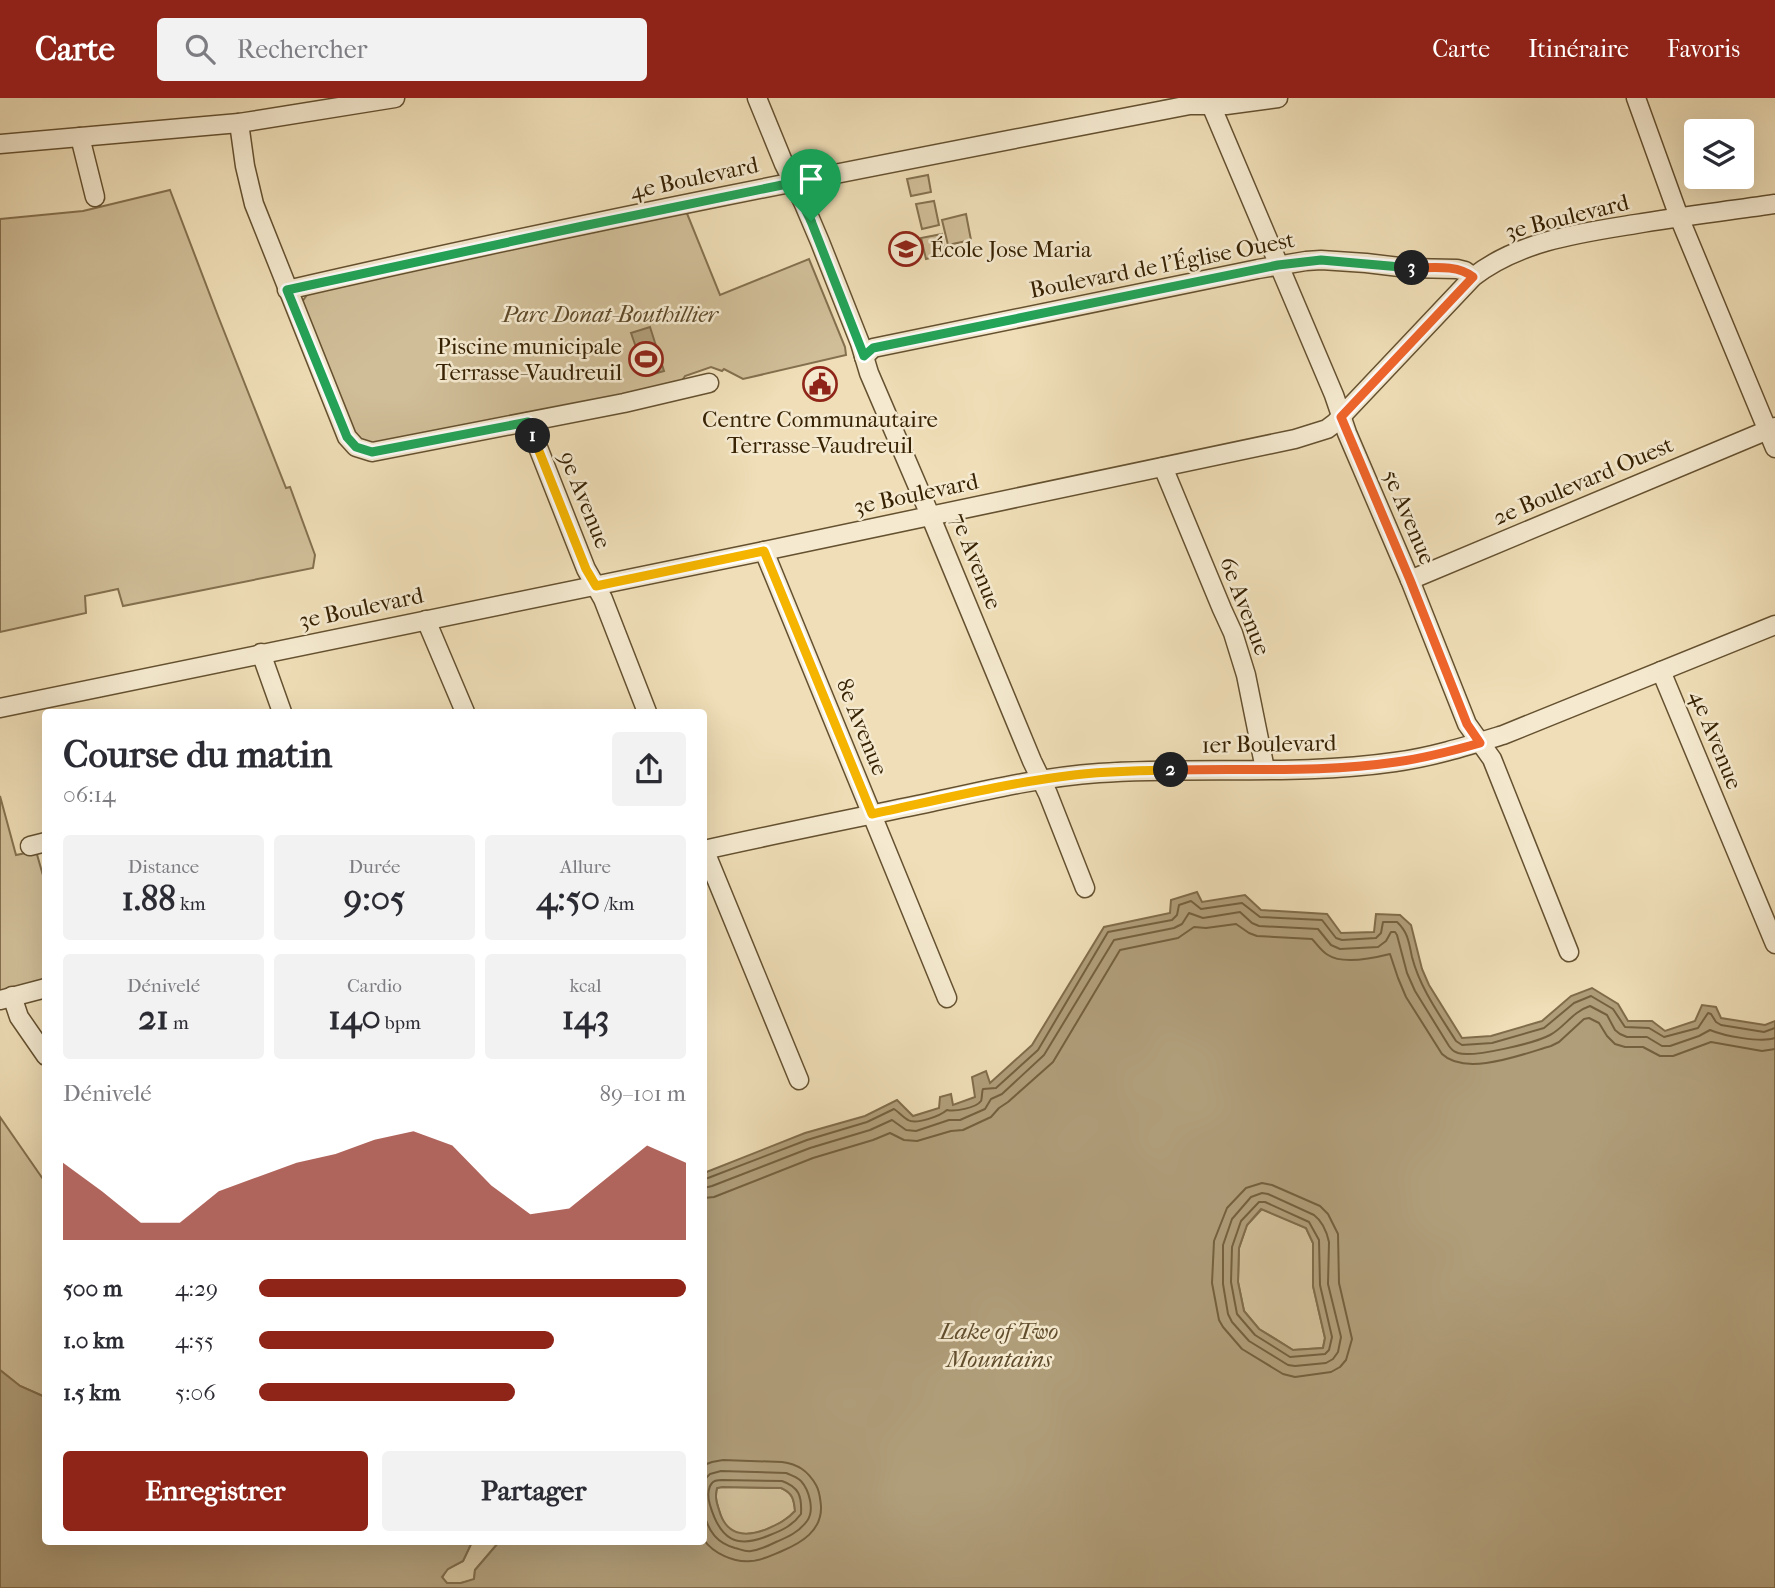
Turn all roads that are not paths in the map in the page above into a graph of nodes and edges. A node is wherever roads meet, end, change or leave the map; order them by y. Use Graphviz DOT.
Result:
graph roads {
  1 [pos="394,98"];
  2 [pos="757,98"];
  3 [pos="1278,98"];
  4 [pos="1636,98"];
  5 [pos="1209,101"];
  6 [pos="239,123"];
  7 [pos="80,137"];
  8 [pos="0,144"];
  9 [pos="792,183"];
  10 [pos="95,197"];
  11 [pos="1775,204"];
  12 [pos="1679,218"];
  13 [pos="1278,265"];
  14 [pos="1473,277"];
  15 [pos="287,290"];
  16 [pos="864,356"];
  17 [pos="709,383"];
  18 [pos="1341,417"];
  19 [pos="528,422"];
  20 [pos="1771,428"];
  21 [pos="1775,448"];
  22 [pos="1163,467"];
  23 [pos="930,515"];
  24 [pos="764,551"];
  25 [pos="1410,580"];
  26 [pos="596,586"];
  27 [pos="426,620"];
  28 [pos="1775,625"];
  29 [pos="261,653"];
  30 [pos="1661,671"];
  31 [pos="0,708"];
  32 [pos="281,709"];
  33 [pos="464,709"];
  34 [pos="646,709"];
  35 [pos="1480,743"];
  36 [pos="1265,769"];
  37 [pos="1041,780"];
  38 [pos="872,814"];
  39 [pos="707,848"];
  40 [pos="707,856"];
  41 [pos="1085,888"];
  42 [pos="1775,944"];
  43 [pos="1569,952"];
  44 [pos="42,989"];
  45 [pos="6,998"];
  46 [pos="947,998"];
  47 [pos="42,1050"];
  48 [pos="799,1080"];
  1 -- 6 [label="street"];
  2 -- 9 [label="street, 7e Avenue"];
  3 -- 5 [label="street, 4e Boulevard"];
  4 -- 12 [label="street"];
  5 -- 9 [label="street, 4e Boulevard"];
  5 -- 13 [label="street, 5e Avenue"];
  6 -- 7 [label="street"];
  6 -- 15 [label="street"];
  7 -- 8 [label="street"];
  7 -- 10 [label="street"];
  9 -- 15 [label="street, 4e Boulevard"];
  9 -- 16 [label="street, 7e Avenue"];
  11 -- 12 [label="street, 3e Boulevard"];
  12 -- 14 [label="street, 3e Boulevard"];
  12 -- 20 [label="street"];
  13 -- 14 [label="street, Boulevard de l'Église Ouest"];
  13 -- 16 [label="street, Boulevard de l'Église Ouest"];
  13 -- 18 [label="street, 5e Avenue"];
  14 -- 18 [label="street, 3e Boulevard"];
  15 -- 19 [label="street"];
  16 -- 23 [label="street, 7e Avenue"];
  17 -- 19 [label="street"];
  18 -- 22 [label="street, 3e Boulevard"];
  18 -- 25 [label="street, 5e Avenue"];
  19 -- 26 [label="street, 9e Avenue"];
  20 -- 21 [label="street"];
  20 -- 25 [label="street, 2e Boulevard Ouest"];
  22 -- 23 [label="street, 3e Boulevard"];
  22 -- 36 [label="street, 6e Avenue"];
  23 -- 24 [label="street, 3e Boulevard"];
  23 -- 37 [label="street, 7e Avenue"];
  24 -- 26 [label="street, 3e Boulevard"];
  24 -- 38 [label="street, 8e Avenue"];
  25 -- 35 [label="street, 5e Avenue"];
  26 -- 27 [label="street, 3e Boulevard"];
  26 -- 34 [label="street, 9e Avenue"];
  27 -- 29 [label="street, 3e Boulevard"];
  27 -- 33 [label="street"];
  28 -- 30 [label="street, 1er Boulevard"];
  29 -- 31 [label="street, 3e Boulevard"];
  29 -- 32 [label="street"];
  30 -- 35 [label="street, 1er Boulevard"];
  30 -- 42 [label="street, 4e Avenue"];
  35 -- 36 [label="street, 1er Boulevard"];
  35 -- 43 [label="street, 5e Avenue"];
  36 -- 37 [label="street, 1er Boulevard"];
  37 -- 38 [label="street, 1er Boulevard"];
  37 -- 41 [label="street, 7e Avenue"];
  38 -- 39 [label="street, 1er Boulevard"];
  38 -- 46 [label="street, 8e Avenue"];
  40 -- 48 [label="street"];
  44 -- 45 [label="street"];
  45 -- 47 [label="street"];
}
